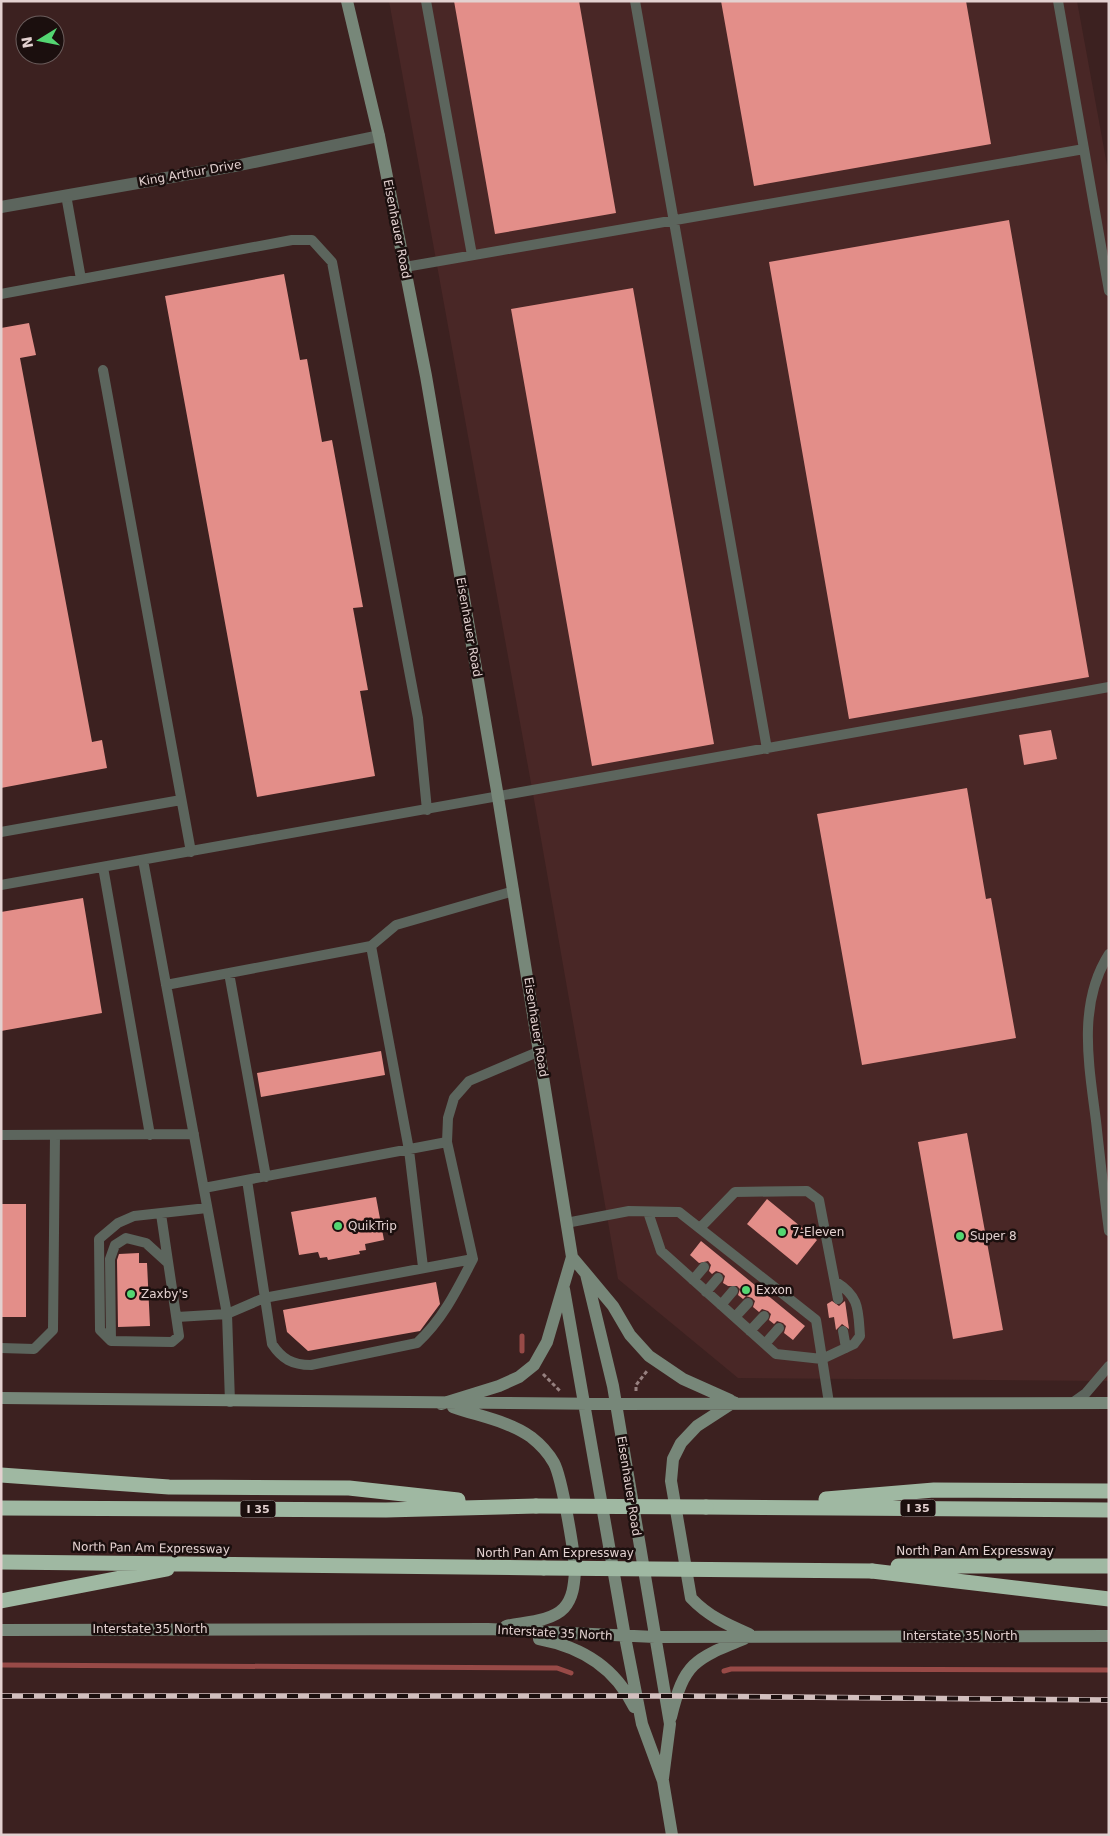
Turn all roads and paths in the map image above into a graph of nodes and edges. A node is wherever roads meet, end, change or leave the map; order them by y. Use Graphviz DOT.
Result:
graph roads {
  1 [pos="347,1"];
  2 [pos="426,1"];
  3 [pos="635,1"];
  4 [pos="1058,1"];
  5 [pos="379,136"];
  6 [pos="1084,149"];
  7 [pos="66,195"];
  8 [pos="1,207"];
  9 [pos="673,220"];
  10 [pos="472,255"];
  11 [pos="405,267"];
  12 [pos="81,279"];
  13 [pos="1109,290"];
  14 [pos="1,294"];
  15 [pos="103,370"];
  16 [pos="1109,688"];
  17 [pos="767,749"];
  18 [pos="498,797"];
  19 [pos="181,800"];
  20 [pos="427,810"];
  21 [pos="1,832"];
  22 [pos="190,852"];
  23 [pos="143,860"];
  24 [pos="103,867"];
  25 [pos="1,885"];
  26 [pos="514,891"];
  27 [pos="371,946"];
  28 [pos="1109,954"];
  29 [pos="229,973"];
  30 [pos="166,985"];
  31 [pos="540,1051"];
  32 [pos="194,1134"];
  33 [pos="1,1135"];
  34 [pos="150,1135"];
  35 [pos="56,1136"];
  36 [pos="447,1142"];
  37 [pos="409,1150"];
  38 [pos="266,1177"];
  39 [pos="247,1180"];
  40 [pos="204,1188"];
  41 [pos="207,1208"];
  42 [pos="648,1212"];
  43 [pos="161,1214"];
  44 [pos="566,1223"];
  45 [pos="700,1228"];
  46 [pos="1109,1231"];
  47 [pos="572,1257"];
  48 [pos="472,1258"];
  49 [pos="168,1263"];
  50 [pos="704,1266"];
  51 [pos="423,1267"];
  52 [pos="586,1274"];
  53 [pos="718,1278"];
  54 [pos="693,1280"];
  55 [pos="836,1282"];
  56 [pos="564,1286"];
  57 [pos="733,1291"];
  58 [pos="706,1292"];
  59 [pos="783,1294"];
  60 [pos="264,1298"];
  61 [pos="838,1299"];
  62 [pos="776,1302"];
  63 [pos="748,1303"];
  64 [pos="721,1305"];
  65 [pos="798,1306"];
  66 [pos="227,1314"];
  67 [pos="791,1315"];
  68 [pos="764,1316"];
  69 [pos="177,1317"];
  70 [pos="735,1317"];
  71 [pos="779,1328"];
  72 [pos="750,1330"];
  73 [pos="843,1331"];
  74 [pos="111,1341"];
  75 [pos="765,1344"];
  76 [pos="1,1348"];
  77 [pos="846,1348"];
  78 [pos="822,1359"];
  79 [pos="1109,1366"];
  80 [pos="538,1368"];
  81 [pos="649,1368"];
  82 [pos="630,1385"];
  83 [pos="636,1385"];
  84 [pos="562,1396"];
  85 [pos="636,1396"];
  86 [pos="1,1398"];
  87 [pos="230,1402"];
  88 [pos="734,1402"];
  89 [pos="829,1402"];
  90 [pos="1072,1402"];
  91 [pos="1109,1403"];
  92 [pos="441,1404"];
  93 [pos="584,1404"];
  94 [pos="616,1404"];
  95 [pos="1,1475"];
  96 [pos="1109,1491"];
  97 [pos="515,1506"];
  98 [pos="728,1507"];
  99 [pos="1,1508"];
  100 [pos="1109,1510"];
  101 [pos="1,1562"];
  102 [pos="197,1564"];
  103 [pos="1109,1566"];
  104 [pos="872,1571"];
  105 [pos="1109,1599"];
  106 [pos="1,1601"];
  107 [pos="488,1629"];
  108 [pos="1,1630"];
  109 [pos="625,1636"];
  110 [pos="752,1636"];
  111 [pos="1109,1636"];
  112 [pos="655,1637"];
  113 [pos="642,1724"];
  114 [pos="670,1724"];
  115 [pos="663,1781"];
  116 [pos="672,1835"];
  1 -- 5 [label="main road, Eisenhauer Road"];
  2 -- 10 [label="lane"];
  3 -- 9 [label="lane"];
  4 -- 6 [label="lane"];
  5 -- 7 [label="street, King Arthur Drive"];
  5 -- 11 [label="main road, Eisenhauer Road"];
  6 -- 9 [label="lane"];
  6 -- 13 [label="lane"];
  7 -- 8 [label="street, King Arthur Drive"];
  7 -- 12 [label="lane"];
  9 -- 10 [label="lane"];
  9 -- 17 [label="lane"];
  10 -- 11 [label="lane"];
  11 -- 18 [label="main road, Eisenhauer Road"];
  12 -- 14 [label="lane"];
  12 -- 20 [label="lane"];
  15 -- 19 [label="lane"];
  16 -- 17 [label="lane"];
  17 -- 18 [label="lane"];
  18 -- 20 [label="lane"];
  18 -- 26 [label="main road, Eisenhauer Road"];
  19 -- 21 [label="lane"];
  19 -- 22 [label="lane"];
  20 -- 22 [label="lane"];
  22 -- 23 [label="lane"];
  23 -- 24 [label="lane"];
  23 -- 30 [label="lane"];
  24 -- 25 [label="lane"];
  24 -- 34 [label="lane"];
  26 -- 27 [label="lane"];
  26 -- 31 [label="main road, Eisenhauer Road"];
  27 -- 29 [label="lane"];
  27 -- 37 [label="lane"];
  28 -- 46 [label="lane"];
  29 -- 30 [label="lane"];
  29 -- 38 [label="lane"];
  30 -- 32 [label="lane"];
  31 -- 36 [label="lane"];
  31 -- 44 [label="main road, Eisenhauer Road"];
  32 -- 34 [label="lane"];
  32 -- 40 [label="lane"];
  33 -- 35 [label="lane"];
  34 -- 35 [label="lane"];
  35 -- 76 [label="lane"];
  36 -- 37 [label="lane"];
  36 -- 48 [label="lane"];
  37 -- 38 [label="lane"];
  37 -- 51 [label="lane"];
  38 -- 39 [label="lane"];
  39 -- 40 [label="lane"];
  39 -- 60 [label="lane"];
  40 -- 41 [label="lane"];
  41 -- 43 [label="lane"];
  41 -- 66 [label="lane"];
  42 -- 44 [label="lane"];
  42 -- 45 [label="lane"];
  42 -- 54 [label="lane"];
  43 -- 49 [label="lane"];
  43 -- 74 [label="lane"];
  44 -- 47 [label="main road, Eisenhauer Road"];
  45 -- 55 [label="lane"];
  45 -- 59 [label="lane"];
  47 -- 52 [label="main road, Eisenhauer Road"];
  47 -- 56 [label="main road, Eisenhauer Road"];
  48 -- 51 [label="lane"];
  48 -- 60 [label="lane"];
  49 -- 69 [label="lane"];
  49 -- 74 [label="lane"];
  50 -- 54 [label="lane"];
  51 -- 60 [label="lane"];
  52 -- 88 [label="main road"];
  52 -- 94 [label="main road, Eisenhauer Road"];
  53 -- 58 [label="lane"];
  54 -- 58 [label="lane"];
  55 -- 61 [label="lane"];
  55 -- 77 [label="lane"];
  56 -- 92 [label="main road"];
  56 -- 93 [label="main road, Eisenhauer Road"];
  57 -- 64 [label="lane"];
  58 -- 64 [label="lane"];
  59 -- 62 [label="lane"];
  59 -- 65 [label="lane"];
  60 -- 66 [label="lane"];
  63 -- 70 [label="lane"];
  64 -- 70 [label="lane"];
  65 -- 67 [label="lane"];
  65 -- 78 [label="lane"];
  66 -- 69 [label="lane"];
  66 -- 87 [label="lane"];
  68 -- 72 [label="lane"];
  69 -- 74 [label="lane"];
  70 -- 72 [label="lane"];
  71 -- 75 [label="lane"];
  72 -- 75 [label="lane"];
  73 -- 77 [label="lane"];
  75 -- 78 [label="lane"];
  77 -- 78 [label="lane"];
  78 -- 89 [label="lane"];
  79 -- 90 [label="lane"];
  80 -- 84 [label="path"];
  81 -- 83 [label="path"];
  82 -- 83 [label="path"];
  83 -- 85 [label="path"];
  86 -- 87 [label="main road"];
  87 -- 92 [label="main road"];
  88 -- 89 [label="main road"];
  88 -- 94 [label="main road"];
  88 -- 110 [label="main road"];
  89 -- 90 [label="main road"];
  90 -- 91 [label="main road"];
  92 -- 93 [label="main road"];
  92 -- 107 [label="main road"];
  93 -- 94 [label="main road"];
  93 -- 109 [label="main road, Eisenhauer Road"];
  94 -- 112 [label="main road, Eisenhauer Road"];
  95 -- 97 [label="highway"];
  96 -- 98 [label="highway"];
  97 -- 98 [label="highway, I 35, bridge"];
  97 -- 99 [label="highway, I 35"];
  98 -- 100 [label="highway, I 35"];
  101 -- 102 [label="highway, North Pan Am Expressway"];
  102 -- 104 [label="highway, North Pan Am Expressway, bridge"];
  102 -- 106 [label="highway"];
  103 -- 104 [label="highway, North Pan Am Expressway"];
  104 -- 105 [label="highway"];
  107 -- 108 [label="main road, Interstate 35 North"];
  107 -- 109 [label="main road, Interstate 35 North"];
  107 -- 113 [label="main road"];
  109 -- 112 [label="main road, Interstate 35 North"];
  109 -- 113 [label="main road, Eisenhauer Road"];
  110 -- 111 [label="main road, Interstate 35 North"];
  110 -- 112 [label="main road, Interstate 35 North"];
  110 -- 114 [label="main road"];
  112 -- 114 [label="main road, Eisenhauer Road"];
  113 -- 115 [label="main road, Eisenhauer Road"];
  114 -- 115 [label="main road, Eisenhauer Road"];
  115 -- 116 [label="main road, Eisenhauer Road"];
}
